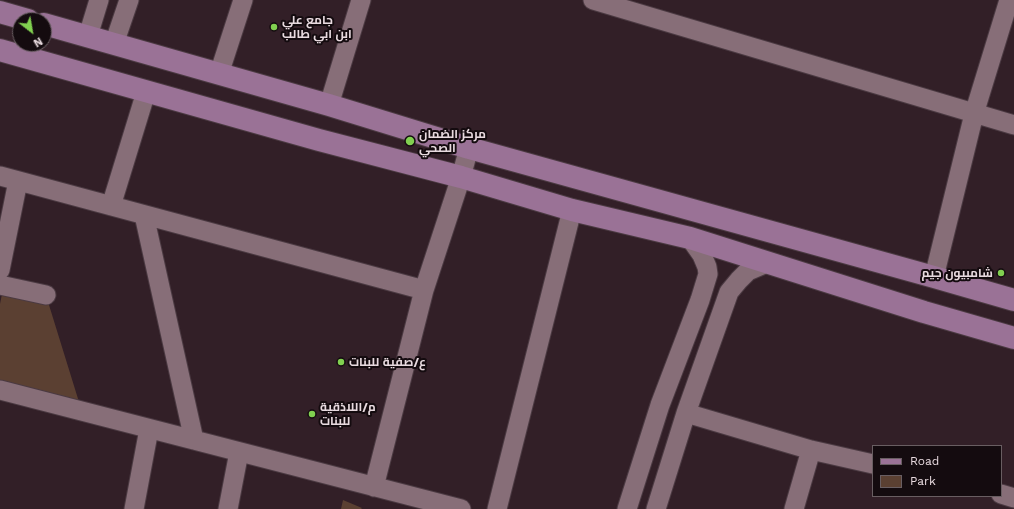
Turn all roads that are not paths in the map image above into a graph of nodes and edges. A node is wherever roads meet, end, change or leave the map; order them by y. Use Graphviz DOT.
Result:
graph roads {
  1 [pos="99,0"];
  2 [pos="129,0"];
  3 [pos="243,0"];
  4 [pos="361,0"];
  5 [pos="594,0"];
  6 [pos="1009,0"];
  7 [pos="0,12"];
  8 [pos="12,15"];
  9 [pos="52,26"];
  10 [pos="88,36"];
  11 [pos="114,44"];
  12 [pos="0,50"];
  13 [pos="219,74"];
  14 [pos="146,92"];
  15 [pos="329,105"];
  16 [pos="974,114"];
  17 [pos="1014,125"];
  18 [pos="469,148"];
  19 [pos="461,177"];
  20 [pos="9,178"];
  21 [pos="111,206"];
  22 [pos="572,210"];
  23 [pos="144,215"];
  24 [pos="690,238"];
  25 [pos="769,262"];
  26 [pos="0,270"];
  27 [pos="934,277"];
  28 [pos="0,285"];
  29 [pos="424,290"];
  30 [pos="46,295"];
  31 [pos="700,300"];
  32 [pos="1014,300"];
  33 [pos="722,307"];
  34 [pos="1014,338"];
  35 [pos="0,390"];
  36 [pos="686,413"];
  37 [pos="149,429"];
  38 [pos="194,440"];
  39 [pos="811,450"];
  40 [pos="239,452"];
  41 [pos="872,464"];
  42 [pos="374,487"];
  43 [pos="1002,494"];
  44 [pos="1014,498"];
  45 [pos="134,509"];
  46 [pos="228,509"];
  47 [pos="461,509"];
  48 [pos="497,509"];
  49 [pos="627,509"];
  50 [pos="656,509"];
  51 [pos="794,509"];
  1 -- 10 [label="street"];
  2 -- 11 [label="street"];
  3 -- 13 [label="street"];
  4 -- 15 [label="street"];
  5 -- 16 [label="street"];
  6 -- 16 [label="street"];
  7 -- 8 [label="main road"];
  9 -- 10 [label="main road"];
  10 -- 11 [label="main road"];
  11 -- 13 [label="main road"];
  12 -- 14 [label="main road"];
  13 -- 15 [label="main road"];
  14 -- 19 [label="main road"];
  14 -- 21 [label="street"];
  15 -- 18 [label="main road"];
  16 -- 17 [label="street"];
  16 -- 27 [label="street"];
  18 -- 19 [label="street"];
  18 -- 27 [label="main road"];
  19 -- 22 [label="main road"];
  19 -- 29 [label="street"];
  20 -- 21 [label="street"];
  20 -- 26 [label="street"];
  21 -- 23 [label="street"];
  22 -- 24 [label="main road"];
  22 -- 48 [label="street"];
  23 -- 29 [label="street"];
  23 -- 38 [label="street"];
  24 -- 25 [label="main road"];
  24 -- 31 [label="street"];
  25 -- 33 [label="street"];
  25 -- 34 [label="main road"];
  27 -- 32 [label="main road"];
  28 -- 30 [label="street"];
  29 -- 42 [label="street"];
  31 -- 33 [label="street"];
  31 -- 49 [label="street"];
  33 -- 36 [label="street"];
  35 -- 37 [label="street"];
  36 -- 39 [label="street"];
  36 -- 50 [label="street"];
  37 -- 38 [label="street"];
  37 -- 45 [label="street"];
  38 -- 40 [label="street"];
  39 -- 41 [label="street"];
  39 -- 51 [label="street"];
  40 -- 42 [label="street"];
  40 -- 46 [label="street"];
  42 -- 47 [label="street"];
  43 -- 44 [label="street"];
}
